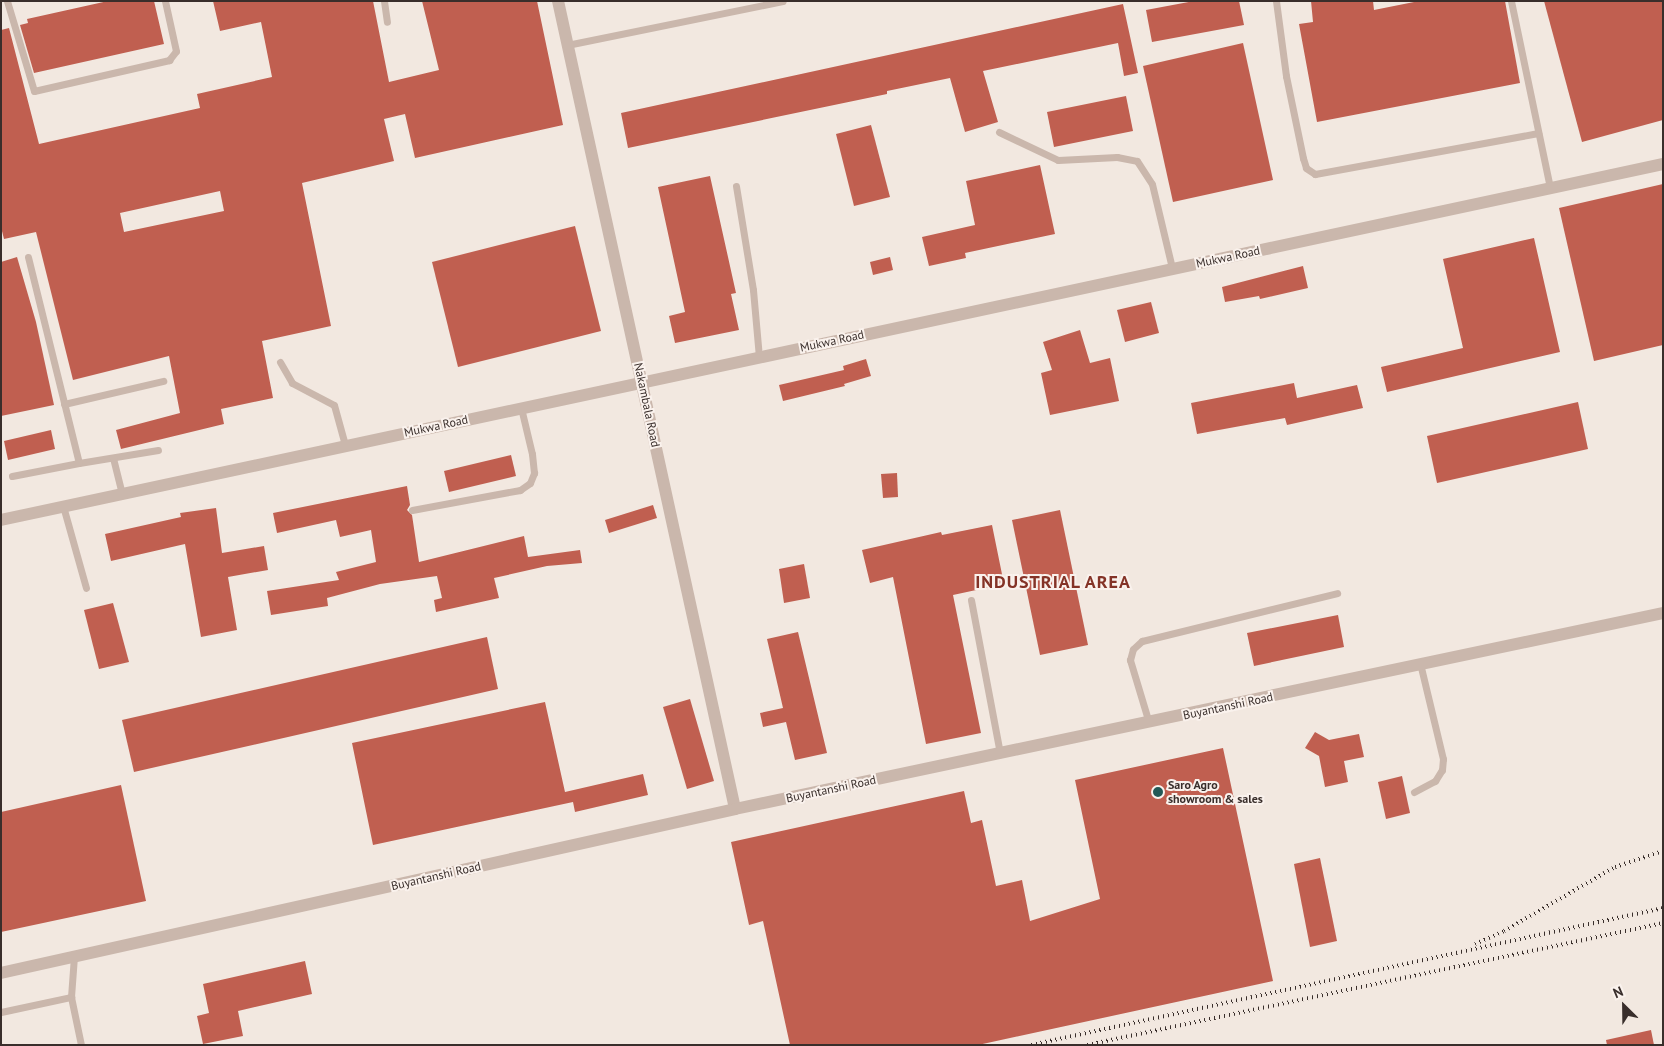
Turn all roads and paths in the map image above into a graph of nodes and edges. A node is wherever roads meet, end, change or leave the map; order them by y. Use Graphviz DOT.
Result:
graph roads {
  1 [pos="7,1"];
  2 [pos="165,1"];
  3 [pos="384,1"];
  4 [pos="558,1"];
  5 [pos="783,1"];
  6 [pos="1276,1"];
  7 [pos="1511,1"];
  8 [pos="387,22"];
  9 [pos="567,44"];
  10 [pos="999,132"];
  11 [pos="1538,133"];
  12 [pos="1663,164"];
  13 [pos="736,186"];
  14 [pos="1550,188"];
  15 [pos="28,257"];
  16 [pos="1172,268"];
  17 [pos="758,357"];
  18 [pos="280,362"];
  19 [pos="163,381"];
  20 [pos="642,382"];
  21 [pos="64,404"];
  22 [pos="521,408"];
  23 [pos="345,445"];
  24 [pos="158,450"];
  25 [pos="113,458"];
  26 [pos="79,463"];
  27 [pos="12,476"];
  28 [pos="122,493"];
  29 [pos="63,506"];
  30 [pos="412,510"];
  31 [pos="1,520"];
  32 [pos="86,588"];
  33 [pos="1337,593"];
  34 [pos="971,600"];
  35 [pos="1663,613"];
  36 [pos="1420,664"];
  37 [pos="1150,724"];
  38 [pos="1000,754"];
  39 [pos="1414,792"];
  40 [pos="735,809"];
  41 [pos="74,956"];
  42 [pos="1,972"];
  43 [pos="71,997"];
  44 [pos="1,1012"];
  45 [pos="81,1045"];
  1 -- 2 [label="lane"];
  3 -- 8 [label="lane"];
  4 -- 9 [label="street, Nakambala Road"];
  5 -- 9 [label="lane"];
  6 -- 11 [label="lane"];
  7 -- 11 [label="lane"];
  9 -- 20 [label="street, Nakambala Road"];
  10 -- 16 [label="lane"];
  11 -- 14 [label="lane"];
  12 -- 14 [label="street, Mukwa Road"];
  13 -- 17 [label="lane"];
  14 -- 16 [label="street, Mukwa Road"];
  15 -- 21 [label="lane"];
  16 -- 17 [label="street, Mukwa Road"];
  17 -- 20 [label="street, Mukwa Road"];
  18 -- 23 [label="lane"];
  19 -- 21 [label="lane"];
  20 -- 22 [label="street, Mukwa Road"];
  20 -- 40 [label="street, Nakambala Road"];
  21 -- 26 [label="lane"];
  22 -- 23 [label="street, Mukwa Road"];
  22 -- 30 [label="lane"];
  23 -- 28 [label="street, Mukwa Road"];
  24 -- 25 [label="lane"];
  25 -- 26 [label="lane"];
  25 -- 28 [label="lane"];
  26 -- 27 [label="lane"];
  28 -- 29 [label="street, Mukwa Road"];
  29 -- 31 [label="street, Mukwa Road"];
  29 -- 32 [label="lane"];
  33 -- 37 [label="lane"];
  34 -- 38 [label="lane"];
  35 -- 36 [label="street, Buyantanshi Road"];
  36 -- 37 [label="street, Buyantanshi Road"];
  36 -- 39 [label="lane"];
  37 -- 38 [label="street, Buyantanshi Road"];
  38 -- 40 [label="street, Buyantanshi Road"];
  40 -- 41 [label="street, Buyantanshi Road"];
  41 -- 42 [label="street, Buyantanshi Road"];
  41 -- 43 [label="lane"];
  43 -- 44 [label="lane"];
  43 -- 45 [label="lane"];
}
